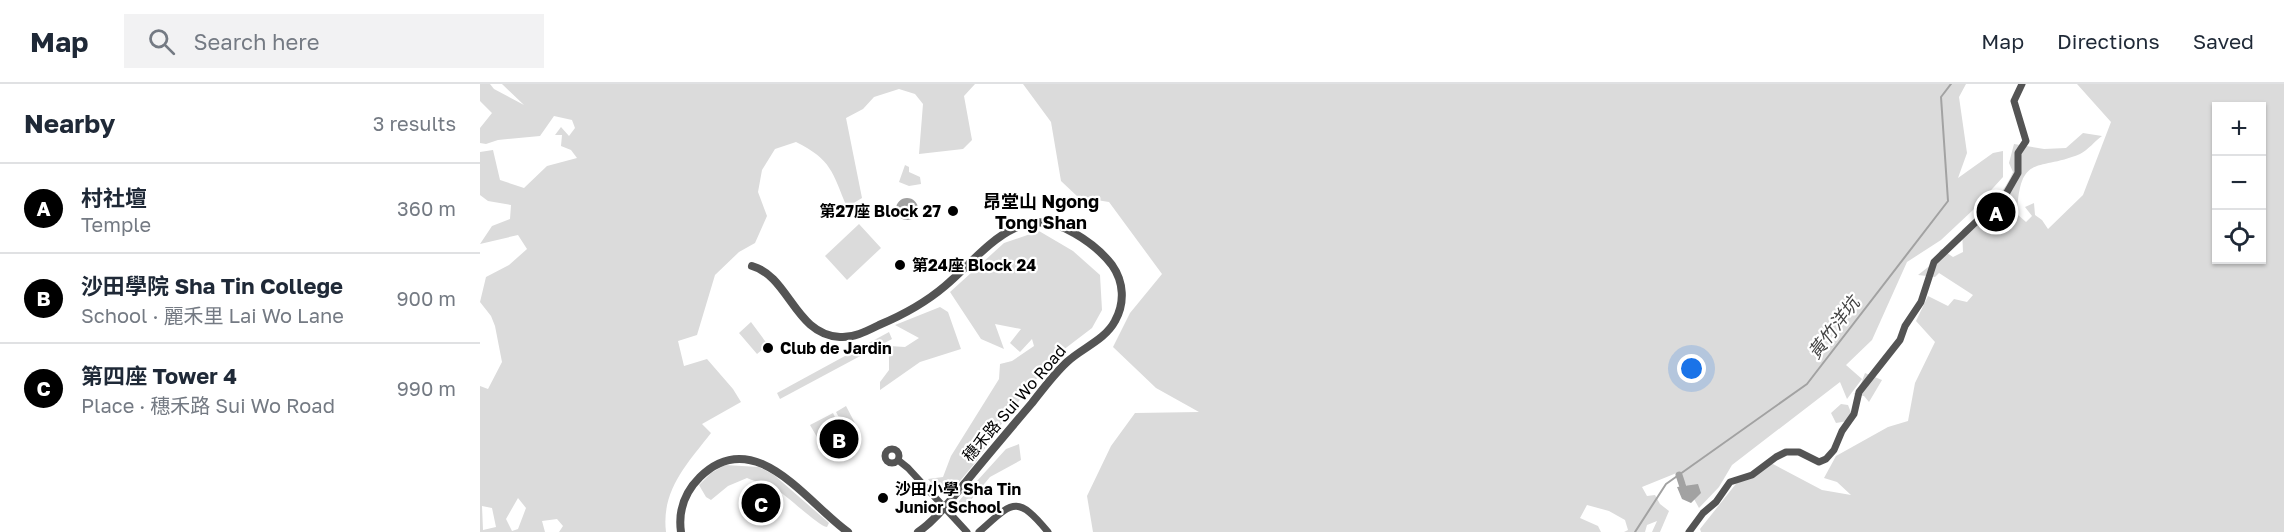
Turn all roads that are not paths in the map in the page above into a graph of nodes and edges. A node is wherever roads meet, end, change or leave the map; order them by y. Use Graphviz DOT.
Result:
graph roads {
  1 [pos="2022,84"];
  2 [pos="752,266"];
  3 [pos="898,460"];
  4 [pos="944,507"];
  5 [pos="681,532"];
  6 [pos="848,532"];
  7 [pos="918,532"];
  8 [pos="967,532"];
  9 [pos="979,532"];
  10 [pos="1048,532"];
  11 [pos="1689,532"];
  1 -- 11 [label="street"];
  2 -- 4 [label="street, 穗禾路 Sui Wo Road"];
  3 -- 4 [label="street"];
  4 -- 7 [label="street, 穗禾路 Sui Wo Road"];
  4 -- 8 [label="street"];
  5 -- 6 [label="street"];
  9 -- 10 [label="street"];
}
